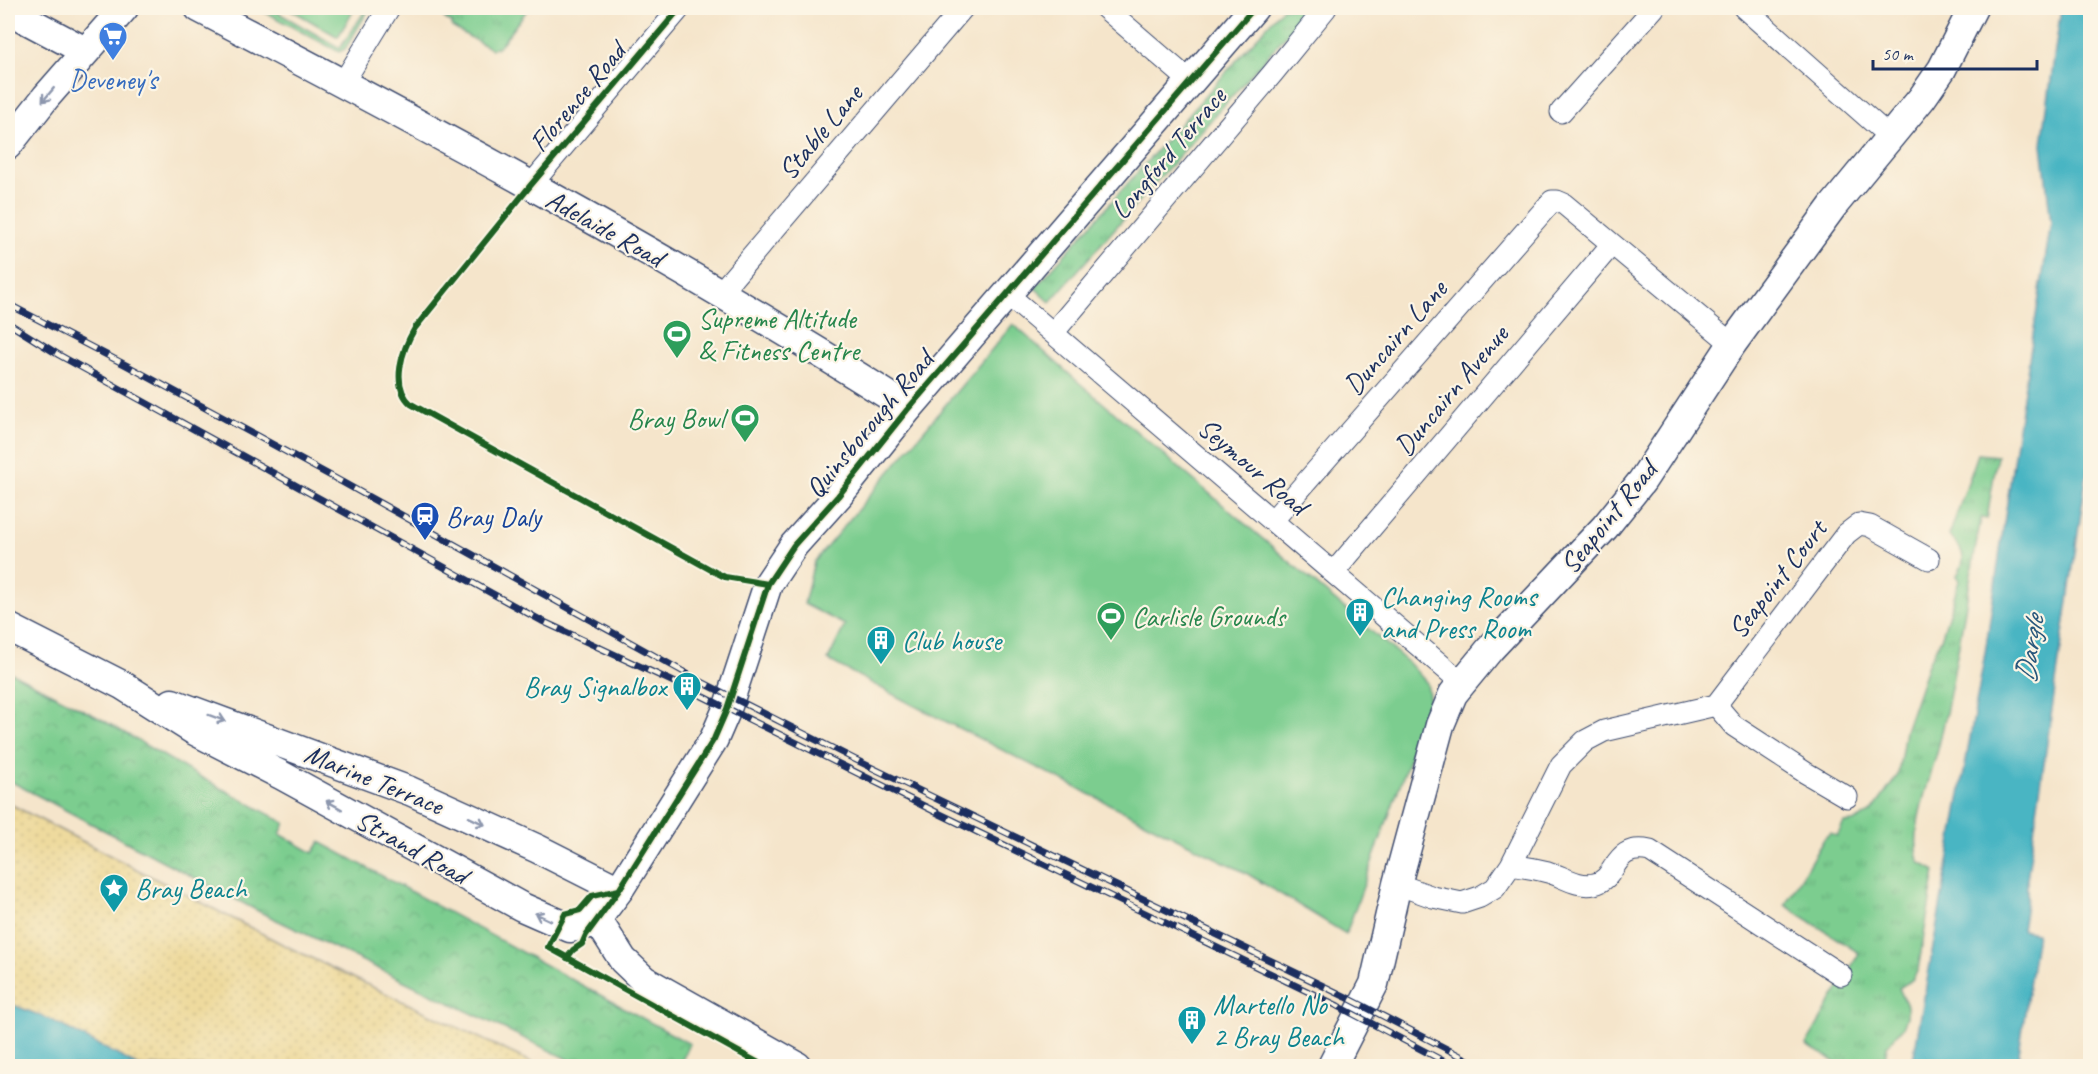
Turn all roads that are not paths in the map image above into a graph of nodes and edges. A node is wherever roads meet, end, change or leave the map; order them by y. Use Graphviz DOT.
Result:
graph roads {
  1 [pos="124,8"];
  2 [pos="200,8"];
  3 [pos="389,8"];
  4 [pos="680,8"];
  5 [pos="963,8"];
  6 [pos="1105,8"];
  7 [pos="1254,8"];
  8 [pos="1326,8"];
  9 [pos="1653,8"];
  10 [pos="1744,8"];
  11 [pos="1973,8"];
  12 [pos="8,10"];
  13 [pos="85,51"];
  14 [pos="1191,82"];
  15 [pos="343,83"];
  16 [pos="1561,112"];
  17 [pos="1891,138"];
  18 [pos="8,145"];
  19 [pos="530,186"];
  20 [pos="1612,244"];
  21 [pos="720,293"];
  22 [pos="1007,294"];
  23 [pos="1053,333"];
  24 [pos="1732,344"];
  25 [pos="907,410"];
  26 [pos="1273,520"];
  27 [pos="1929,559"];
  28 [pos="1334,572"];
  29 [pos="8,627"];
  30 [pos="1461,682"];
  31 [pos="122,685"];
  32 [pos="1716,705"];
  33 [pos="287,744"];
  34 [pos="281,775"];
  35 [pos="1847,797"];
  36 [pos="1511,865"];
  37 [pos="1396,884"];
  38 [pos="619,890"];
  39 [pos="597,919"];
  40 [pos="1841,975"];
  41 [pos="797,1066"];
  42 [pos="1332,1066"];
  1 -- 13 [label="street"];
  2 -- 15 [label="street, Adelaide Road"];
  3 -- 15 [label="street"];
  4 -- 19 [label="street, Florence Road"];
  5 -- 21 [label="street, Stable Lane"];
  6 -- 14 [label="street"];
  7 -- 14 [label="street, Quinsborough Road"];
  8 -- 23 [label="street, Longford Terrace"];
  9 -- 16 [label="street"];
  10 -- 17 [label="street"];
  11 -- 17 [label="street, Seapoint Road"];
  12 -- 13 [label="street"];
  13 -- 18 [label="street, one-way"];
  14 -- 22 [label="street, Quinsborough Road"];
  15 -- 19 [label="street, Adelaide Road"];
  17 -- 24 [label="street, Seapoint Road"];
  19 -- 21 [label="street, Adelaide Road"];
  20 -- 24 [label="street"];
  20 -- 26 [label="street, Duncairn Lane"];
  20 -- 28 [label="street, Duncairn Avenue"];
  21 -- 25 [label="street, Adelaide Road"];
  22 -- 23 [label="street, Seymour Road"];
  22 -- 25 [label="street, Quinsborough Road"];
  23 -- 26 [label="street, Seymour Road"];
  24 -- 30 [label="street, Seapoint Road"];
  25 -- 38 [label="street, Quinsborough Road"];
  26 -- 28 [label="street, Seymour Road"];
  27 -- 32 [label="street, Seapoint Court"];
  28 -- 30 [label="street, Seymour Road"];
  29 -- 31 [label="street, Strand Road"];
  30 -- 37 [label="street, Seapoint Road"];
  31 -- 33 [label="street, Marine Terrace, one-way"];
  31 -- 34 [label="street, Strand Road"];
  32 -- 35 [label="street"];
  32 -- 36 [label="street"];
  33 -- 34 [label="street"];
  33 -- 38 [label="street, Marine Terrace, one-way"];
  39 -- 34 [label="street, Strand Road, one-way"];
  36 -- 37 [label="street"];
  36 -- 40 [label="street"];
  37 -- 42 [label="street, Seapoint Road"];
  38 -- 39 [label="street, Quinsborough Road"];
  39 -- 41 [label="street"];
}
